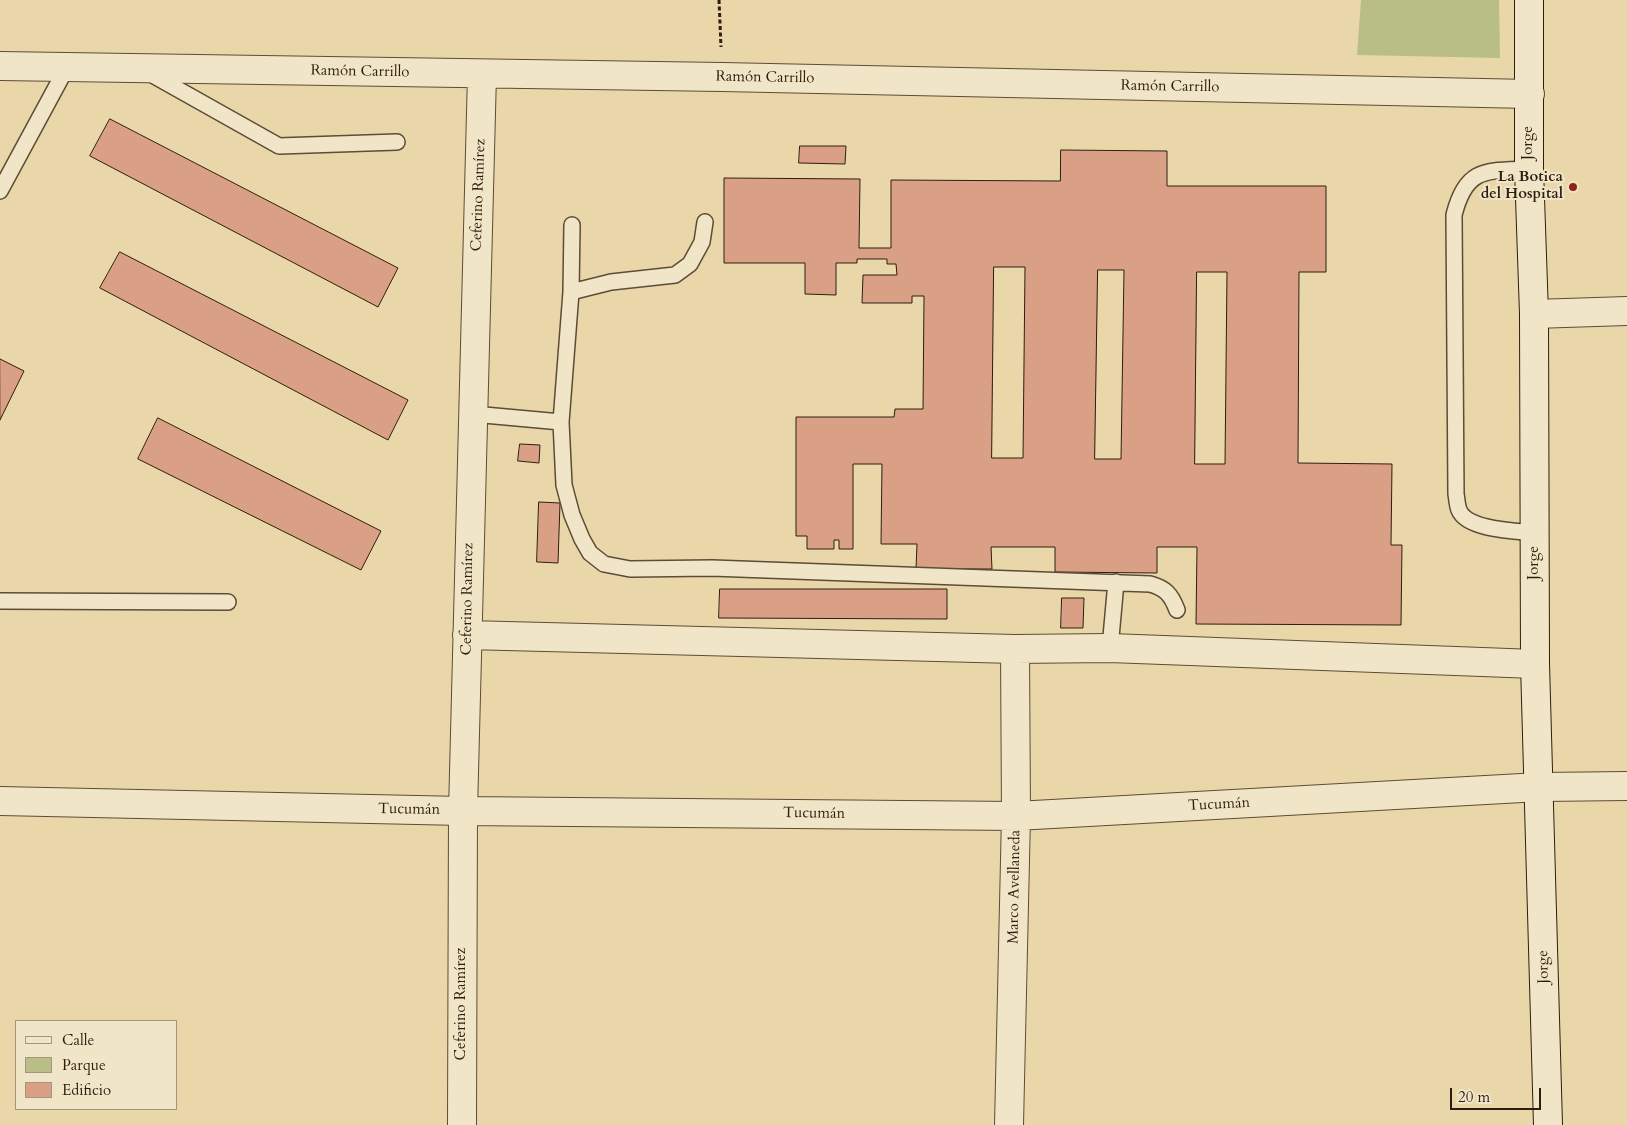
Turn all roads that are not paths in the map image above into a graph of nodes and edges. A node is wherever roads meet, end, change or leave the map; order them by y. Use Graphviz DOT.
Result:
graph roads {
  1 [pos="1529,0"];
  2 [pos="0,66"];
  3 [pos="67,67"];
  4 [pos="139,67"];
  5 [pos="482,74"];
  6 [pos="1530,94"];
  7 [pos="397,142"];
  8 [pos="1529,169"];
  9 [pos="0,191"];
  10 [pos="705,222"];
  11 [pos="572,224"];
  12 [pos="571,292"];
  13 [pos="1627,311"];
  14 [pos="1534,314"];
  15 [pos="473,414"];
  16 [pos="561,422"];
  17 [pos="1536,533"];
  18 [pos="1116,582"];
  19 [pos="0,601"];
  20 [pos="228,602"];
  21 [pos="1177,610"];
  22 [pos="467,635"];
  23 [pos="1110,648"];
  24 [pos="1015,649"];
  25 [pos="1535,664"];
  26 [pos="1627,786"];
  27 [pos="1540,787"];
  28 [pos="0,801"];
  29 [pos="463,811"];
  30 [pos="1016,816"];
  31 [pos="462,1125"];
  32 [pos="1009,1125"];
  33 [pos="1548,1125"];
  1 -- 6 [label="street, Jorge"];
  2 -- 3 [label="street, Ramón Carrillo"];
  3 -- 4 [label="street, Ramón Carrillo"];
  3 -- 9 [label="lane"];
  4 -- 5 [label="street, Ramón Carrillo"];
  4 -- 7 [label="lane"];
  5 -- 6 [label="street, Ramón Carrillo"];
  5 -- 15 [label="street, Ceferino Ramírez"];
  6 -- 8 [label="street, Jorge"];
  8 -- 14 [label="street, Jorge"];
  8 -- 17 [label="lane"];
  10 -- 12 [label="lane"];
  11 -- 12 [label="lane"];
  12 -- 16 [label="lane"];
  13 -- 14 [label="street"];
  14 -- 17 [label="street, Jorge"];
  15 -- 16 [label="lane"];
  15 -- 22 [label="street, Ceferino Ramírez"];
  16 -- 18 [label="lane"];
  17 -- 25 [label="street, Jorge"];
  18 -- 21 [label="lane"];
  18 -- 23 [label="lane"];
  19 -- 20 [label="lane"];
  22 -- 24 [label="street"];
  22 -- 29 [label="street, Ceferino Ramírez"];
  23 -- 24 [label="street"];
  23 -- 25 [label="street"];
  24 -- 30 [label="street, Marco Avellaneda"];
  25 -- 27 [label="street, Jorge"];
  26 -- 27 [label="street, Tucumán"];
  27 -- 30 [label="street, Tucumán"];
  27 -- 33 [label="street, Jorge"];
  28 -- 29 [label="street, Tucumán"];
  29 -- 30 [label="street, Tucumán"];
  29 -- 31 [label="street, Ceferino Ramírez"];
  30 -- 32 [label="street, Marco Avellaneda"];
}
